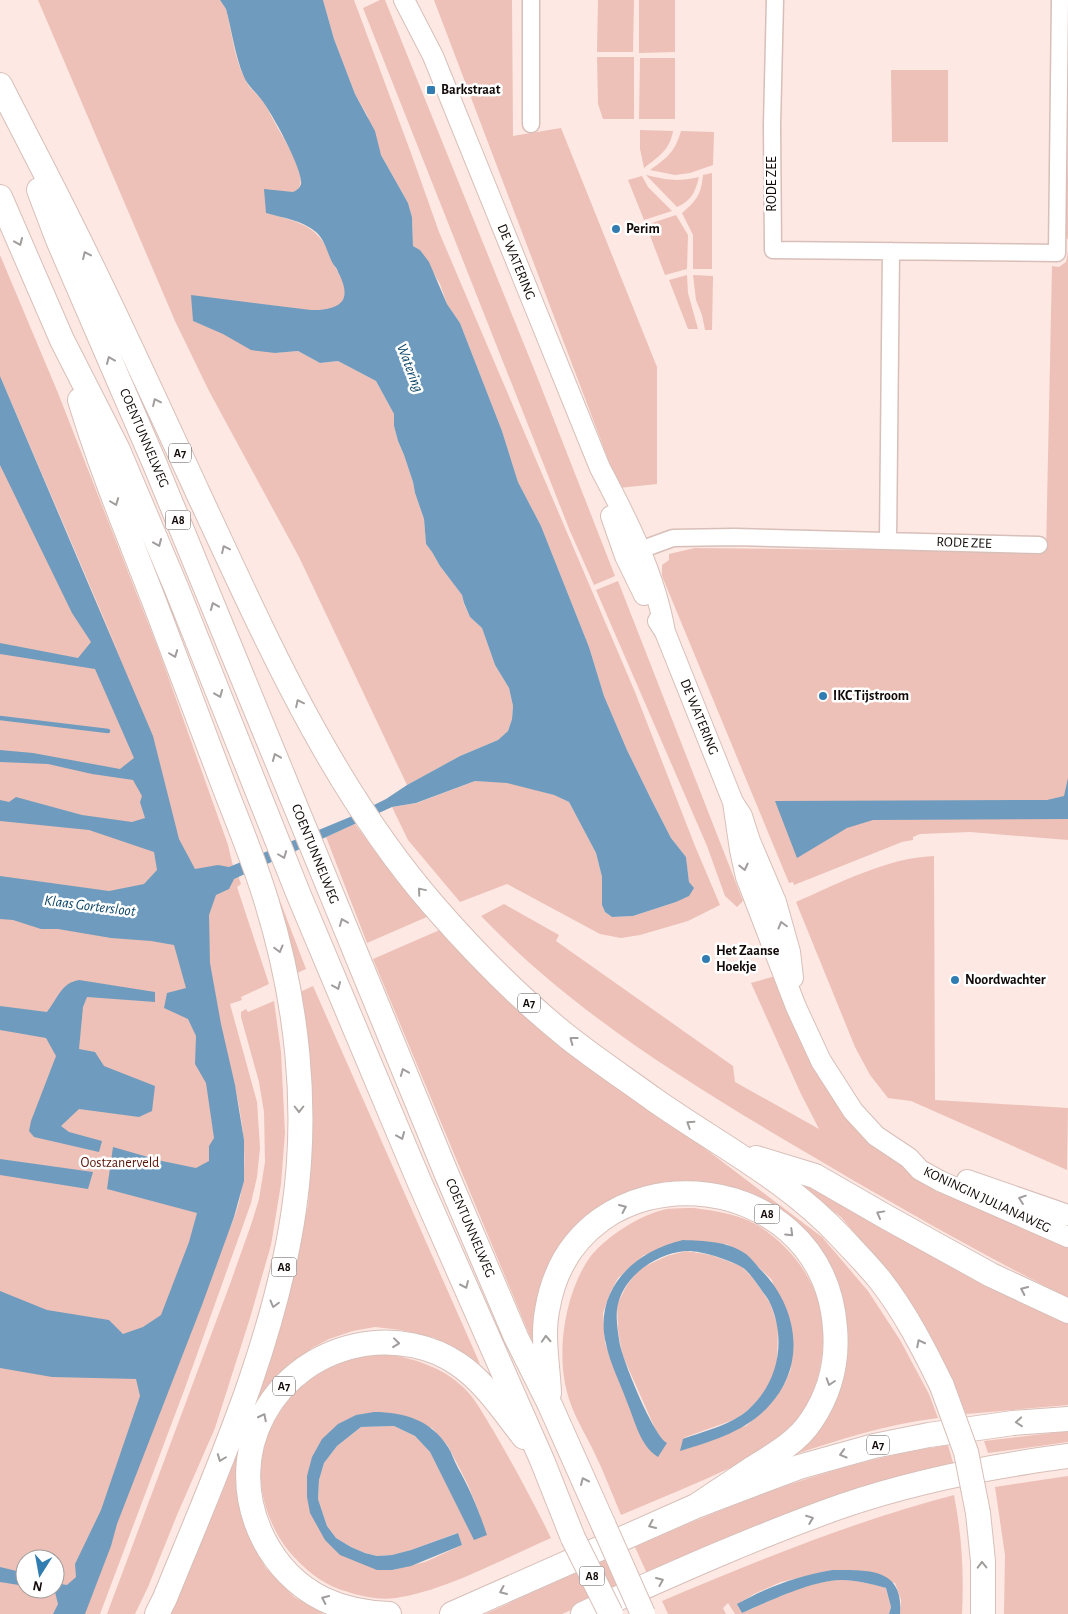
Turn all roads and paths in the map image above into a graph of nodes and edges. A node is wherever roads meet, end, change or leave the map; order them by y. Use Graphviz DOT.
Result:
graph roads {
  1 [pos="404,0"];
  2 [pos="418,0"];
  3 [pos="531,0"];
  4 [pos="775,0"];
  5 [pos="1060,0"];
  6 [pos="433,56"];
  7 [pos="0,87"];
  8 [pos="531,124"];
  9 [pos="0,197"];
  10 [pos="892,251"];
  11 [pos="62,340"];
  12 [pos="888,541"];
  13 [pos="1039,545"];
  14 [pos="632,553"];
  15 [pos="767,905"];
  16 [pos="731,1150"];
  17 [pos="910,1158"];
  18 [pos="1068,1215"];
  19 [pos="1067,1233"];
  20 [pos="1068,1311"];
  21 [pos="550,1405"];
  22 [pos="1068,1419"];
  23 [pos="1068,1456"];
  24 [pos="542,1460"];
  25 [pos="696,1506"];
  26 [pos="157,1614"];
  27 [pos="389,1614"];
  28 [pos="452,1614"];
  29 [pos="583,1614"];
  30 [pos="611,1614"];
  31 [pos="644,1614"];
  32 [pos="983,1614"];
  1 -- 6 [label="main road, DE WATERING"];
  2 -- 6 [label="main road, DE WATERING"];
  3 -- 8 [label="street"];
  4 -- 10 [label="street, RODE ZEE"];
  5 -- 10 [label="street, RODE ZEE"];
  6 -- 14 [label="main road, DE WATERING"];
  16 -- 7 [label="highway, A7, one-way"];
  21 -- 7 [label="highway, COENTUNNELWEG / A8, one-way"];
  9 -- 11 [label="highway, COENTUNNELWEG / A8, one-way"];
  10 -- 12 [label="street"];
  11 -- 24 [label="highway, COENTUNNELWEG / A8, one-way"];
  11 -- 26 [label="highway, A8, one-way"];
  12 -- 13 [label="street, RODE ZEE"];
  12 -- 14 [label="street, RODE ZEE"];
  14 -- 15 [label="main road, DE WATERING"];
  15 -- 17 [label="main road, KONINGIN JULIANAWEG"];
  20 -- 16 [label="highway, A7, one-way"];
  32 -- 16 [label="highway, A7, one-way, bridge"];
  18 -- 17 [label="main road, KONINGIN JULIANAWEG, one-way"];
  17 -- 19 [label="main road, KONINGIN JULIANAWEG"];
  21 -- 25 [label="highway, A8, one-way"];
  31 -- 21 [label="highway, COENTUNNELWEG / A8, one-way, bridge"];
  22 -- 25 [label="highway, A7, one-way"];
  29 -- 23 [label="highway, one-way"];
  27 -- 24 [label="highway, A7, one-way"];
  24 -- 30 [label="highway, COENTUNNELWEG / A8, bridge"];
  25 -- 28 [label="highway, A7, one-way"];
}
